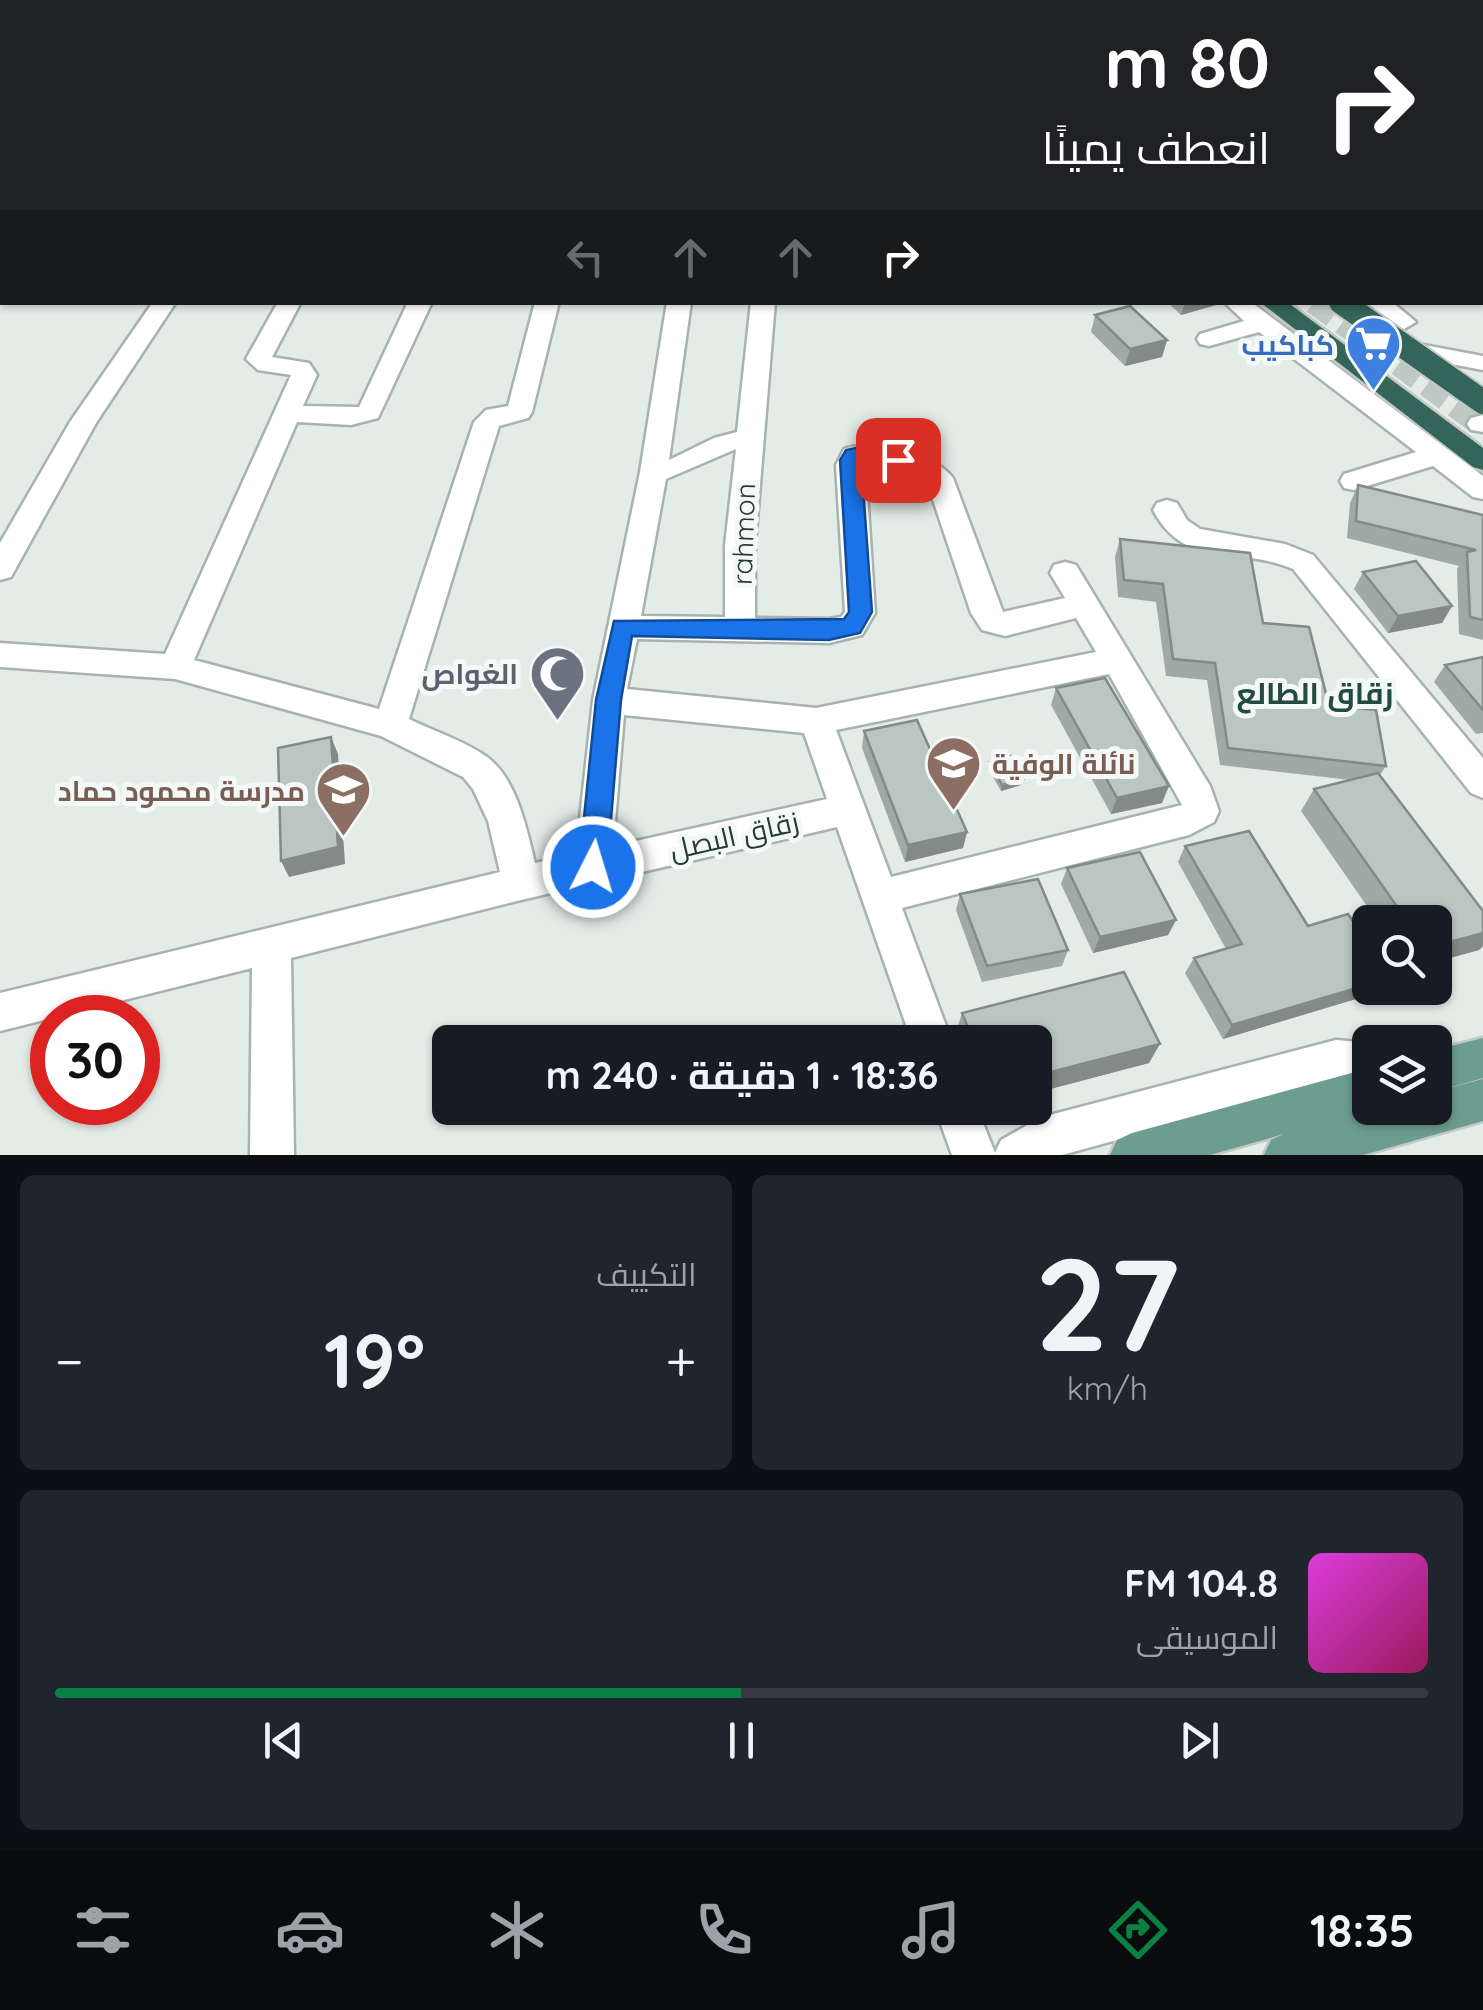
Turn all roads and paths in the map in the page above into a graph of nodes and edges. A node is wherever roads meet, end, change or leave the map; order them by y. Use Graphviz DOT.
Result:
graph roads {
  1 [pos="163,305"];
  2 [pos="288,305"];
  3 [pos="419,305"];
  4 [pos="547,305"];
  5 [pos="679,305"];
  6 [pos="763,305"];
  7 [pos="1345,305"];
  8 [pos="1380,305"];
  9 [pos="1266,312"];
  10 [pos="1404,322"];
  11 [pos="1209,339"];
  12 [pos="1366,340"];
  13 [pos="1483,363"];
  14 [pos="1483,384"];
  15 [pos="287,413"];
  16 [pos="1477,415"];
  17 [pos="748,440"];
  18 [pos="1437,455"];
  19 [pos="1483,461"];
  20 [pos="654,472"];
  21 [pos="1354,480"];
  22 [pos="1483,490"];
  23 [pos="1167,510"];
  24 [pos="0,569"];
  25 [pos="1064,572"];
  26 [pos="1084,605"];
  27 [pos="622,627"];
  28 [pos="740,629"];
  29 [pos="0,655"];
  30 [pos="1116,662"];
  31 [pos="175,667"];
  32 [pos="609,700"];
  33 [pos="816,720"];
  34 [pos="390,725"];
  35 [pos="1483,783"];
  36 [pos="846,810"];
  37 [pos="593,867"];
  38 [pos="521,883"];
  39 [pos="879,897"];
  40 [pos="272,946"];
  41 [pos="0,1012"];
  42 [pos="926,1025"];
  43 [pos="1483,1058"];
  44 [pos="1352,1062"];
  45 [pos="1452,1067"];
  46 [pos="1352,1094"];
  47 [pos="1483,1100"];
  48 [pos="963,1125"];
  49 [pos="272,1155"];
  50 [pos="974,1155"];
  51 [pos="1016,1155"];
  52 [pos="1132,1155"];
  53 [pos="1286,1155"];
  1 -- 24 [label="street"];
  2 -- 15 [label="street"];
  3 -- 15 [label="street"];
  4 -- 34 [label="street"];
  5 -- 20 [label="street"];
  6 -- 17 [label="street"];
  7 -- 16 [label="highway, bridge"];
  8 -- 10 [label="street"];
  9 -- 11 [label="street"];
  9 -- 18 [label="street"];
  9 -- 19 [label="highway"];
  12 -- 13 [label="street"];
  14 -- 16 [label="street"];
  15 -- 31 [label="street"];
  17 -- 20 [label="street"];
  17 -- 28 [label="street, rahmon"];
  18 -- 21 [label="street"];
  18 -- 22 [label="street"];
  20 -- 27 [label="street"];
  23 -- 35 [label="street"];
  25 -- 26 [label="street"];
  26 -- 28 [label="street"];
  26 -- 30 [label="street"];
  27 -- 28 [label="street"];
  27 -- 32 [label="street"];
  29 -- 31 [label="street"];
  30 -- 33 [label="street"];
  30 -- 39 [label="street"];
  31 -- 34 [label="street"];
  32 -- 33 [label="street"];
  32 -- 37 [label="street"];
  33 -- 36 [label="street"];
  34 -- 38 [label="street"];
  36 -- 37 [label="street, زقاق البصل"];
  36 -- 39 [label="street"];
  37 -- 38 [label="street, زقاق البصل"];
  38 -- 40 [label="street, زقاق البصل"];
  39 -- 42 [label="street"];
  40 -- 41 [label="street, زقاق البصل"];
  40 -- 49 [label="street"];
  43 -- 45 [label="main road"];
  44 -- 51 [label="street"];
  46 -- 52 [label="main road"];
  47 -- 53 [label="main road"];
  48 -- 50 [label="street"];
}
